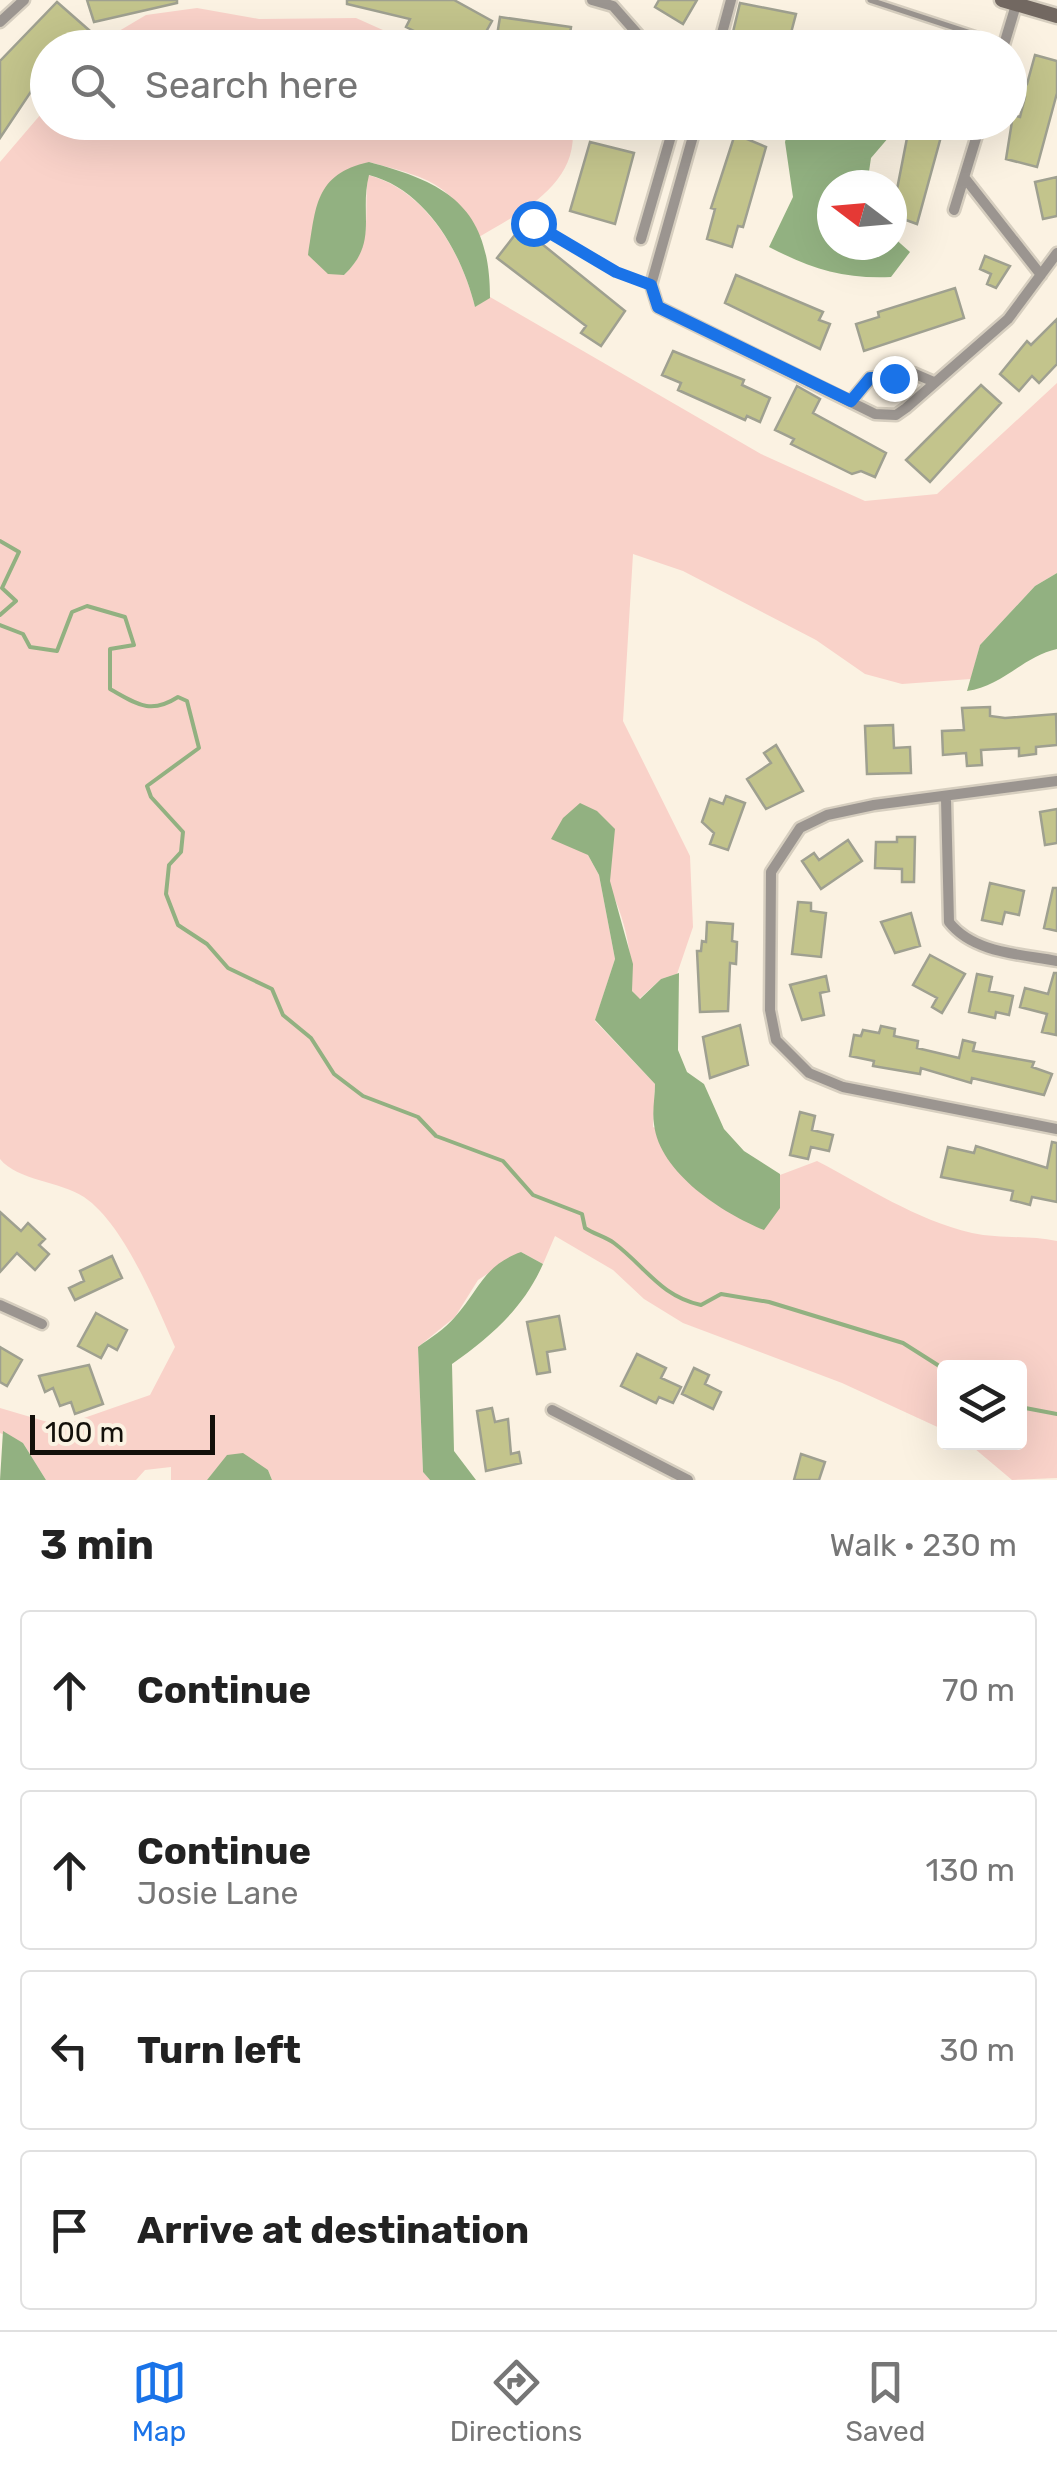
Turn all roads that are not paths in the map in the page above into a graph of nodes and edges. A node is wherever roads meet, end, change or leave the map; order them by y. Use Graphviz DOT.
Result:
graph roads {
  1 [pos="24,0"];
  2 [pos="592,0"];
  3 [pos="731,0"];
  4 [pos="870,0"];
  5 [pos="1009,2"];
  6 [pos="1057,16"];
  7 [pos="0,22"];
  8 [pos="634,30"];
  9 [pos="723,30"];
  10 [pos="957,30"];
  11 [pos="1006,30"];
  12 [pos="670,140"];
  13 [pos="692,140"];
  14 [pos="975,140"];
  15 [pos="964,177"];
  16 [pos="954,210"];
  17 [pos="533,223"];
  18 [pos="641,239"];
  19 [pos="1057,253"];
  20 [pos="1041,275"];
  21 [pos="651,285"];
  22 [pos="934,382"];
  23 [pos="851,401"];
  24 [pos="1057,781"];
  25 [pos="946,799"];
  26 [pos="1057,961"];
  27 [pos="1057,1129"];
  28 [pos="0,1305"];
  29 [pos="42,1324"];
  30 [pos="552,1410"];
  31 [pos="688,1480"];
  1 -- 7 [label="street"];
  2 -- 8 [label="street"];
  3 -- 9 [label="street"];
  4 -- 10 [label="lane"];
  5 -- 6 [label="street"];
  5 -- 11 [label="street"];
  12 -- 18 [label="street"];
  13 -- 21 [label="street"];
  14 -- 15 [label="street"];
  15 -- 16 [label="street"];
  15 -- 20 [label="street"];
  17 -- 21 [label="lane"];
  19 -- 20 [label="street"];
  20 -- 22 [label="street"];
  21 -- 23 [label="street"];
  22 -- 23 [label="street"];
  22 -- 23 [label="street"];
  24 -- 25 [label="street"];
  25 -- 26 [label="street"];
  25 -- 27 [label="street"];
  28 -- 29 [label="street"];
  30 -- 31 [label="street"];
}
